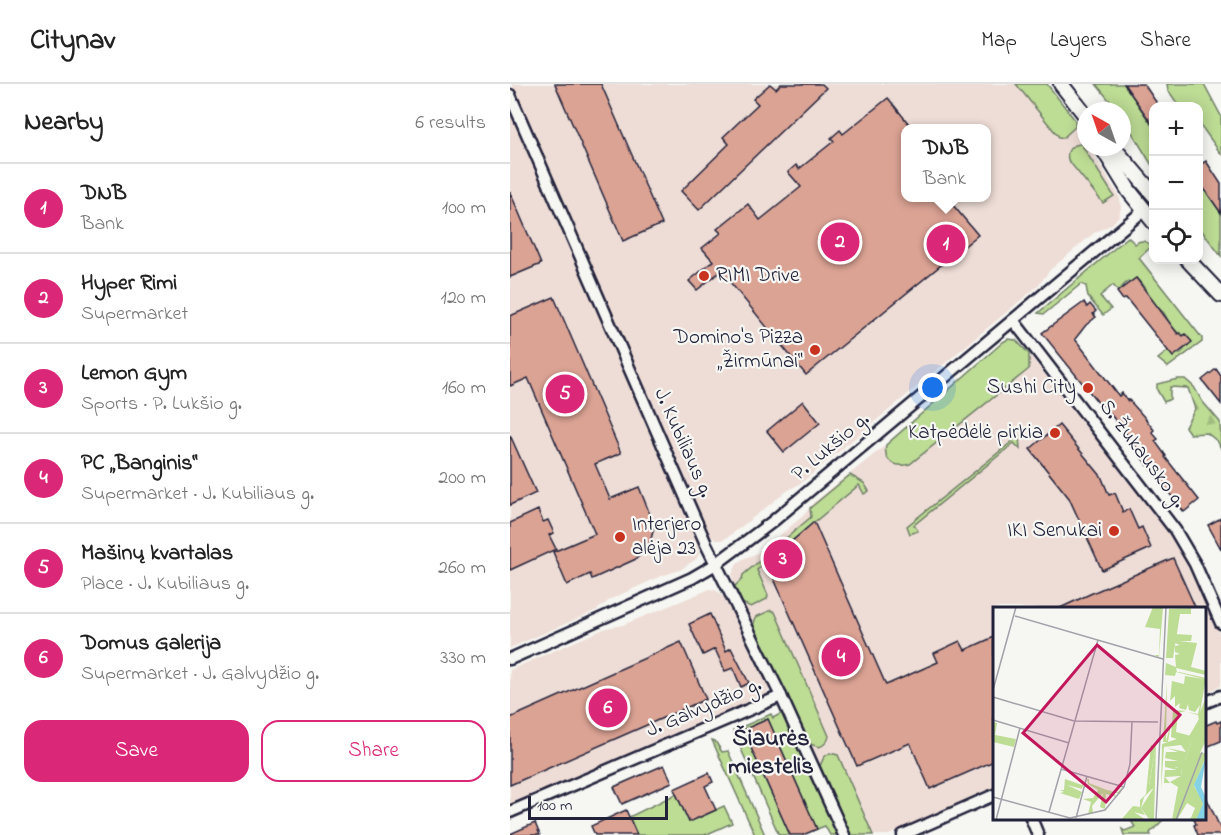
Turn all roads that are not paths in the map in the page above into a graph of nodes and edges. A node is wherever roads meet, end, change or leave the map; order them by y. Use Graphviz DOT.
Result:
graph roads {
  1 [pos="1061,84"];
  2 [pos="510,95"];
  3 [pos="1077,106"];
  4 [pos="1107,156"];
  5 [pos="1121,156"];
  6 [pos="1149,189"];
  7 [pos="1148,206"];
  8 [pos="1192,264"];
  9 [pos="1202,264"];
  10 [pos="1221,290"];
  11 [pos="1221,295"];
  12 [pos="1013,320"];
  13 [pos="716,564"];
  14 [pos="1221,624"];
  15 [pos="510,659"];
  16 [pos="781,696"];
  17 [pos="1221,696"];
  18 [pos="1206,702"];
  19 [pos="993,795"];
  20 [pos="510,812"];
  21 [pos="1031,820"];
  22 [pos="844,835"];
  23 [pos="903,835"];
  24 [pos="1038,835"];
  1 -- 3 [label="main road"];
  2 -- 13 [label="street, J. Kubiliaus g."];
  4 -- 7 [label="main road"];
  5 -- 6 [label="main road"];
  7 -- 12 [label="street, P. Lukšio g."];
  8 -- 11 [label="main road"];
  9 -- 10 [label="main road"];
  12 -- 13 [label="street, P. Lukšio g."];
  12 -- 14 [label="street, S. Žukausko g."];
  13 -- 15 [label="street, P. Lukšio g."];
  13 -- 16 [label="street, J. Kubiliaus g."];
  16 -- 20 [label="street, J. Galvydžio g."];
  16 -- 22 [label="street, J. Kubiliaus g."];
  17 -- 18 [label="street"];
  19 -- 23 [label="street"];
  21 -- 24 [label="street"];
}
